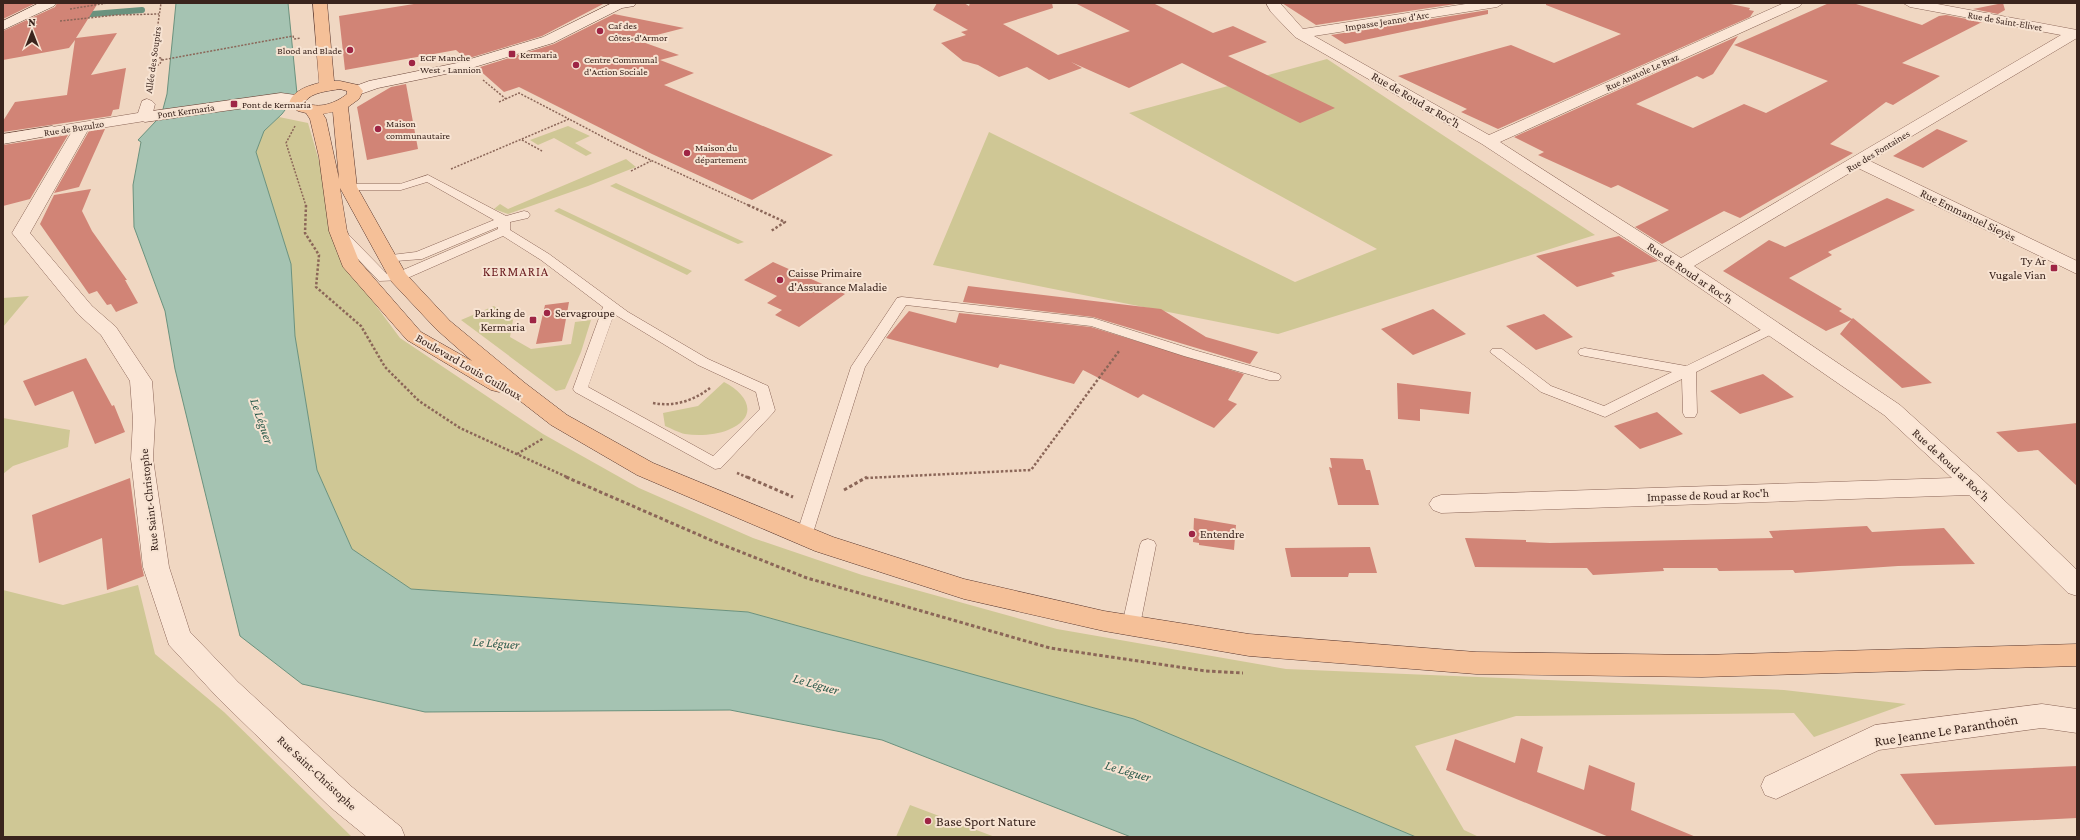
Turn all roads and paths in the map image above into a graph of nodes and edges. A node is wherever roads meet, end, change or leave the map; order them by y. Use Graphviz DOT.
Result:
graph roads {
  1 [pos="49,3"];
  2 [pos="160,3"];
  3 [pos="320,3"];
  4 [pos="1273,3"];
  5 [pos="1497,3"];
  6 [pos="1795,3"];
  7 [pos="1910,3"];
  8 [pos="622,4"];
  9 [pos="159,14"];
  10 [pos="56,22"];
  11 [pos="3,26"];
  12 [pos="1300,34"];
  13 [pos="2075,34"];
  14 [pos="294,38"];
  15 [pos="154,57"];
  16 [pos="162,60"];
  17 [pos="466,65"];
  18 [pos="150,70"];
  19 [pos="327,86"];
  20 [pos="355,91"];
  21 [pos="506,99"];
  22 [pos="499,102"];
  23 [pos="305,104"];
  24 [pos="340,105"];
  25 [pos="146,110"];
  26 [pos="569,119"];
  27 [pos="298,124"];
  28 [pos="82,127"];
  29 [pos="3,139"];
  30 [pos="522,139"];
  31 [pos="1488,141"];
  32 [pos="542,151"];
  33 [pos="652,161"];
  34 [pos="1859,162"];
  35 [pos="445,169"];
  36 [pos="631,171"];
  37 [pos="348,187"];
  38 [pos="524,215"];
  39 [pos="504,226"];
  40 [pos="770,231"];
  41 [pos="338,232"];
  42 [pos="387,259"];
  43 [pos="1681,266"];
  44 [pos="2077,268"];
  45 [pos="398,277"];
  46 [pos="610,306"];
  47 [pos="1771,329"];
  48 [pos="1132,333"];
  49 [pos="1497,352"];
  50 [pos="1585,352"];
  51 [pos="1689,371"];
  52 [pos="728,374"];
  53 [pos="1274,377"];
  54 [pos="651,402"];
  55 [pos="1690,413"];
  56 [pos="559,420"];
  57 [pos="715,464"];
  58 [pos="1975,486"];
  59 [pos="816,499"];
  60 [pos="1441,504"];
  61 [pos="804,536"];
  62 [pos="1148,545"];
  63 [pos="2077,586"];
  64 [pos="1131,626"];
  65 [pos="2077,655"];
  66 [pos="1244,673"];
  67 [pos="2077,720"];
  68 [pos="1776,786"];
  69 [pos="390,837"];
  1 -- 11 [label="street"];
  2 -- 9 [label="path, Allée des Soupirs"];
  3 -- 19 [label="main road"];
  4 -- 12 [label="street, Rue de Roud ar Roc'h"];
  5 -- 12 [label="street, Impasse Jeanne d'Arc"];
  6 -- 31 [label="street, Rue Anatole Le Braz"];
  7 -- 13 [label="street, Rue de Saint-Elivet"];
  8 -- 17 [label="street"];
  9 -- 10 [label="path"];
  9 -- 15 [label="path, Allée des Soupirs"];
  12 -- 31 [label="street, Rue de Roud ar Roc'h"];
  13 -- 34 [label="street, Rue des Fontaines"];
  14 -- 16 [label="path"];
  15 -- 16 [label="path"];
  15 -- 18 [label="path, Allée des Soupirs"];
  16 -- 18 [label="path"];
  17 -- 20 [label="street"];
  17 -- 21 [label="path"];
  18 -- 25 [label="path, Allée des Soupirs"];
  19 -- 20 [label="main road"];
  19 -- 23 [label="main road"];
  20 -- 24 [label="main road"];
  21 -- 22 [label="path"];
  21 -- 26 [label="path"];
  23 -- 24 [label="main road"];
  23 -- 25 [label="street, Pont Kermaria"];
  23 -- 41 [label="main road, Boulevard Louis Guilloux"];
  24 -- 37 [label="main road, Boulevard Louis Guilloux"];
  25 -- 28 [label="street, Rue de Buzulzo"];
  26 -- 30 [label="path"];
  26 -- 33 [label="path"];
  27 -- 66 [label="path"];
  28 -- 29 [label="street, Rue de Buzulzo"];
  28 -- 69 [label="street, Rue Saint-Christophe"];
  30 -- 32 [label="path"];
  30 -- 35 [label="path"];
  31 -- 43 [label="street, Rue de Roud ar Roc'h"];
  33 -- 36 [label="path"];
  33 -- 40 [label="path"];
  34 -- 43 [label="street, Rue des Fontaines"];
  34 -- 44 [label="street, Rue Emmanuel Sieyès"];
  37 -- 39 [label="lane"];
  37 -- 42 [label="main road, Boulevard Louis Guilloux"];
  38 -- 39 [label="lane"];
  39 -- 42 [label="lane"];
  39 -- 45 [label="lane"];
  39 -- 46 [label="lane"];
  41 -- 45 [label="lane"];
  41 -- 56 [label="main road, Boulevard Louis Guilloux"];
  42 -- 45 [label="main road, Boulevard Louis Guilloux"];
  43 -- 47 [label="street, Rue de Roud ar Roc'h"];
  45 -- 56 [label="main road, Boulevard Louis Guilloux"];
  46 -- 52 [label="lane"];
  46 -- 57 [label="lane"];
  47 -- 51 [label="lane"];
  47 -- 58 [label="street, Rue de Roud ar Roc'h"];
  48 -- 53 [label="lane"];
  48 -- 59 [label="path"];
  48 -- 59 [label="lane"];
  49 -- 51 [label="lane"];
  50 -- 51 [label="lane"];
  51 -- 55 [label="lane"];
  52 -- 54 [label="path"];
  52 -- 57 [label="lane"];
  56 -- 61 [label="main road"];
  57 -- 59 [label="path"];
  58 -- 60 [label="street, Impasse de Roud ar Roc'h"];
  58 -- 63 [label="street, Rue de Roud ar Roc'h"];
  59 -- 61 [label="lane"];
  61 -- 64 [label="main road"];
  62 -- 64 [label="lane"];
  64 -- 65 [label="main road"];
  67 -- 68 [label="street, Rue Jeanne Le Paranthoën"];
}
